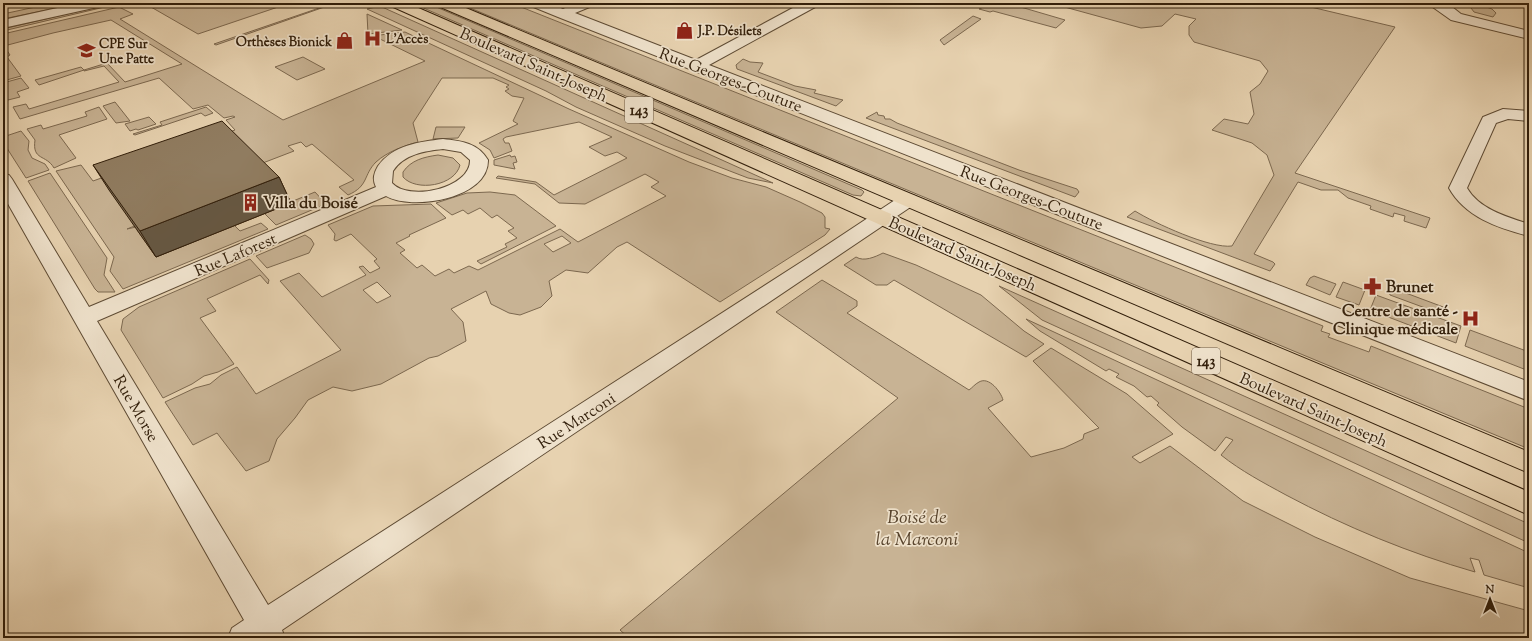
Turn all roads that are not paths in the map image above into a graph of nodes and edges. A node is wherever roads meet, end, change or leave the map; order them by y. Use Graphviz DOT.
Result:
graph roads {
  1 [pos="98,3"];
  2 [pos="396,3"];
  3 [pos="444,3"];
  4 [pos="536,3"];
  5 [pos="587,3"];
  6 [pos="812,3"];
  7 [pos="1439,4"];
  8 [pos="563,14"];
  9 [pos="3,24"];
  10 [pos="1529,35"];
  11 [pos="697,66"];
  12 [pos="1529,116"];
  13 [pos="3,179"];
  14 [pos="386,189"];
  15 [pos="908,200"];
  16 [pos="882,218"];
  17 [pos="1529,230"];
  18 [pos="84,318"];
  19 [pos="1529,392"];
  20 [pos="1529,463"];
  21 [pos="1529,504"];
  22 [pos="259,634"];
  1 -- 9 [label="street"];
  2 -- 16 [label="main road, Boulevard Saint-Joseph / 143"];
  3 -- 15 [label="main road, Boulevard Saint-Joseph / 143"];
  4 -- 8 [label="street, Rue Georges-Couture"];
  5 -- 8 [label="street"];
  6 -- 11 [label="street"];
  7 -- 10 [label="street"];
  8 -- 11 [label="street, Rue Georges-Couture"];
  11 -- 19 [label="street, Rue Georges-Couture"];
  12 -- 17 [label="street"];
  13 -- 18 [label="street, Rue Morse"];
  14 -- 14 [label="street"];
  14 -- 18 [label="street, Rue Laforest"];
  15 -- 16 [label="street, Rue Marconi"];
  15 -- 20 [label="main road, Boulevard Saint-Joseph / 143"];
  16 -- 21 [label="main road, Boulevard Saint-Joseph / 143"];
  16 -- 22 [label="street, Rue Marconi"];
  18 -- 22 [label="street, Rue Morse"];
}
